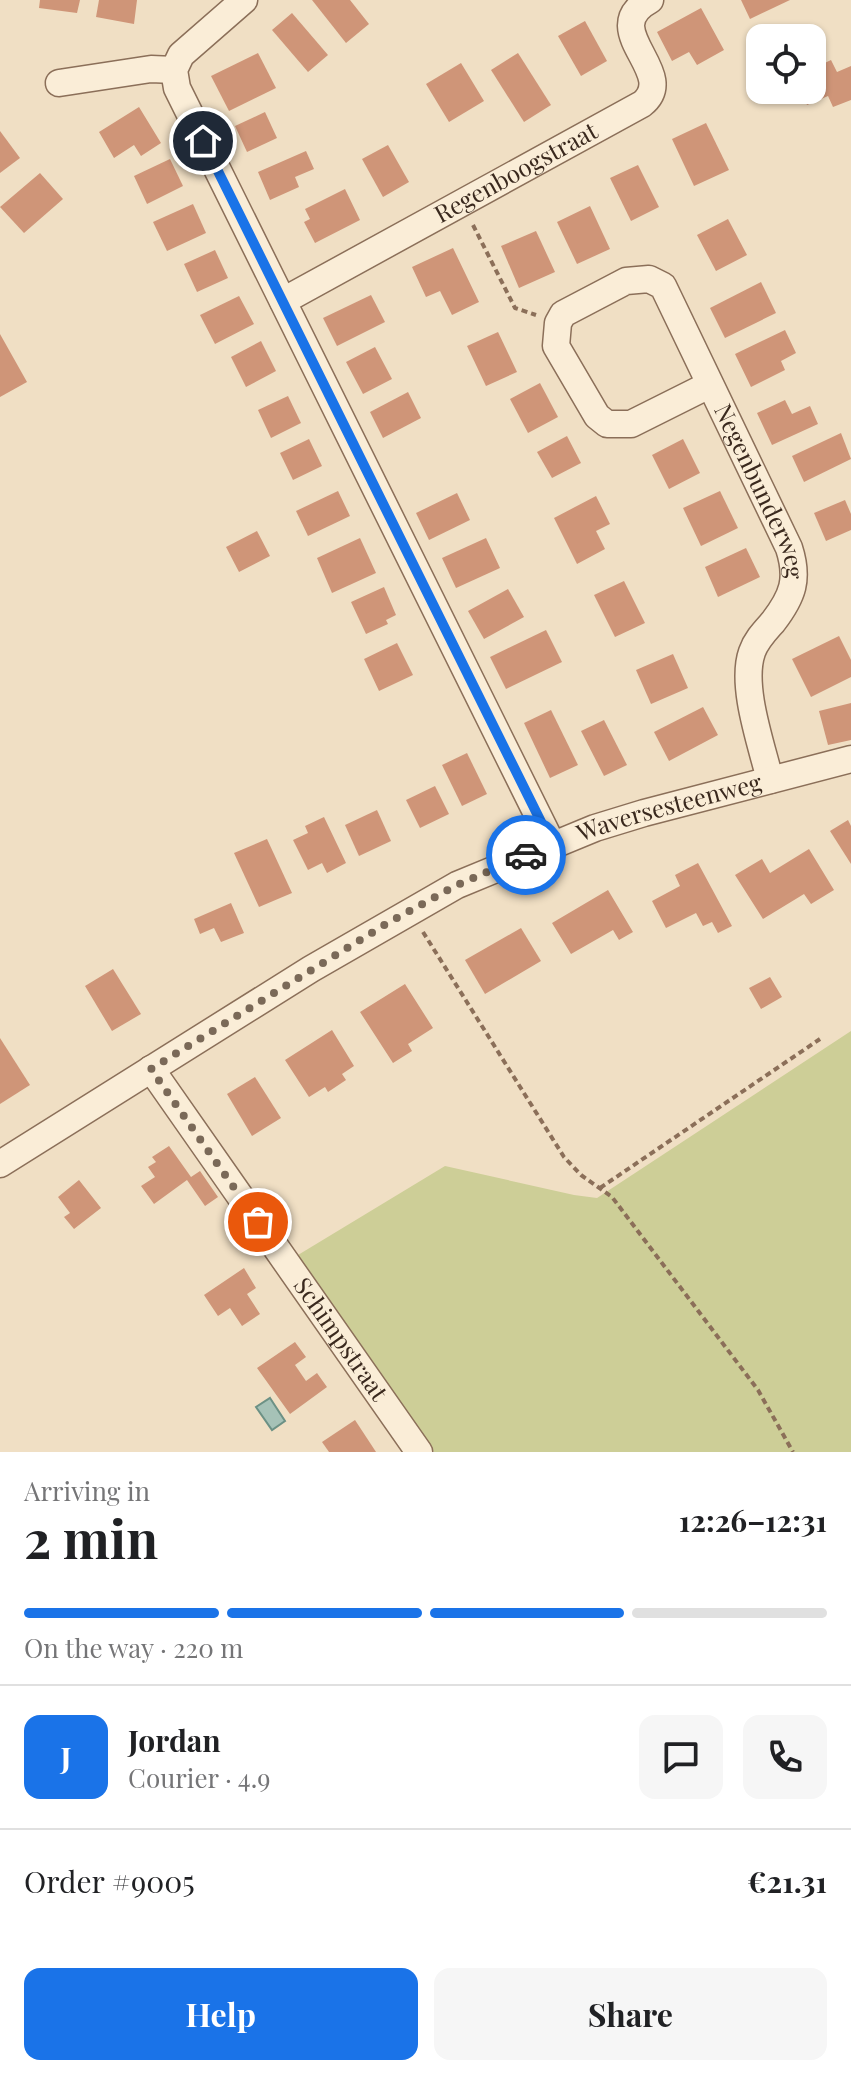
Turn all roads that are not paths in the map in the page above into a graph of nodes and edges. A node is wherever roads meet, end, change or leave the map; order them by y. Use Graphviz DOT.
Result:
graph roads {
  1 [pos="244,0"];
  2 [pos="650,0"];
  3 [pos="174,70"];
  4 [pos="59,83"];
  5 [pos="283,301"];
  6 [pos="709,385"];
  7 [pos="851,759"];
  8 [pos="770,780"];
  9 [pos="552,844"];
  10 [pos="151,1069"];
  11 [pos="0,1164"];
  12 [pos="419,1452"];
  1 -- 3 [label="street"];
  2 -- 5 [label="street, Regenboogstraat"];
  3 -- 4 [label="street"];
  3 -- 5 [label="street"];
  5 -- 9 [label="street"];
  6 -- 6 [label="street, Negenbunderweg"];
  6 -- 8 [label="street, Negenbunderweg"];
  7 -- 8 [label="street, Waversesteenweg"];
  8 -- 9 [label="street, Waversesteenweg"];
  9 -- 10 [label="street, Waversesteenweg"];
  10 -- 11 [label="street, Waversesteenweg"];
  10 -- 12 [label="street, Schimpstraat"];
}
